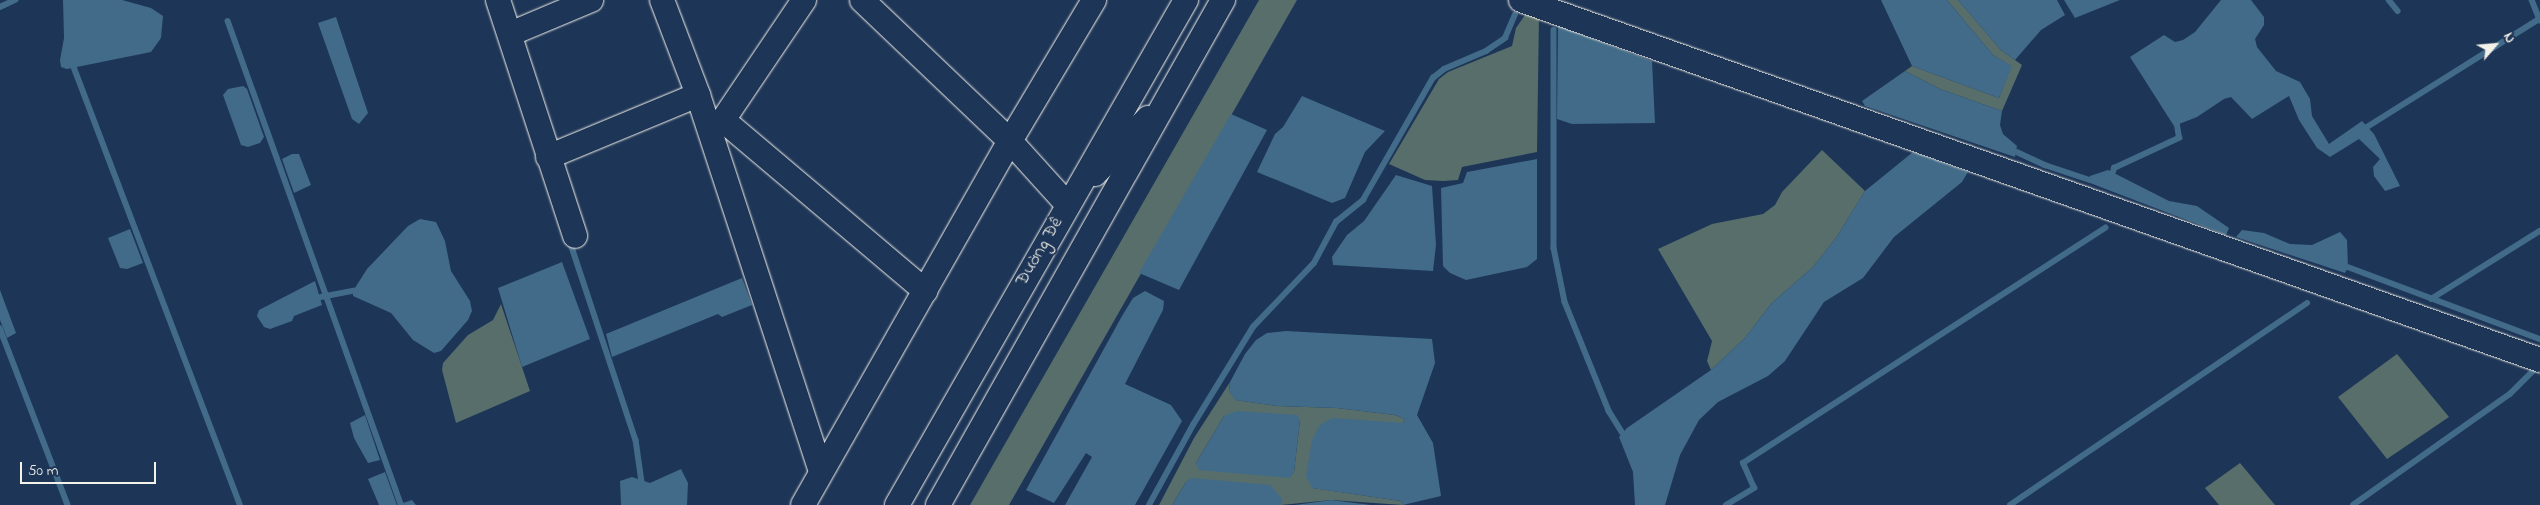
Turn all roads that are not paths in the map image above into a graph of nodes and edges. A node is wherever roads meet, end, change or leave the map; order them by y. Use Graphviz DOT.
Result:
graph roads {
  1 [pos="498,0"];
  2 [pos="591,0"];
  3 [pos="662,0"];
  4 [pos="804,0"];
  5 [pos="862,0"];
  6 [pos="1093,0"];
  7 [pos="1186,0"];
  8 [pos="1223,0"];
  9 [pos="1521,0"];
  10 [pos="510,34"];
  11 [pos="1175,88"];
  12 [pos="698,95"];
  13 [pos="714,121"];
  14 [pos="1010,141"];
  15 [pos="548,157"];
  16 [pos="1067,204"];
  17 [pos="575,236"];
  18 [pos="925,291"];
  19 [pos="2540,360"];
  20 [pos="821,471"];
  21 [pos="803,505"];
  22 [pos="897,505"];
  23 [pos="938,505"];
  1 -- 10 [label="street"];
  2 -- 10 [label="street"];
  3 -- 12 [label="street"];
  4 -- 13 [label="street"];
  5 -- 14 [label="street"];
  6 -- 14 [label="street"];
  7 -- 16 [label="street, Đường Đê"];
  8 -- 11 [label="street, Đường Đê"];
  9 -- 19 [label="street"];
  10 -- 15 [label="street"];
  11 -- 16 [label="street"];
  11 -- 23 [label="street, Đường Đê"];
  12 -- 13 [label="street"];
  12 -- 15 [label="street"];
  13 -- 18 [label="street"];
  13 -- 20 [label="street"];
  14 -- 16 [label="street"];
  14 -- 18 [label="street"];
  15 -- 17 [label="street"];
  16 -- 22 [label="street, Đường Đê"];
  18 -- 20 [label="street"];
  20 -- 21 [label="street"];
}
